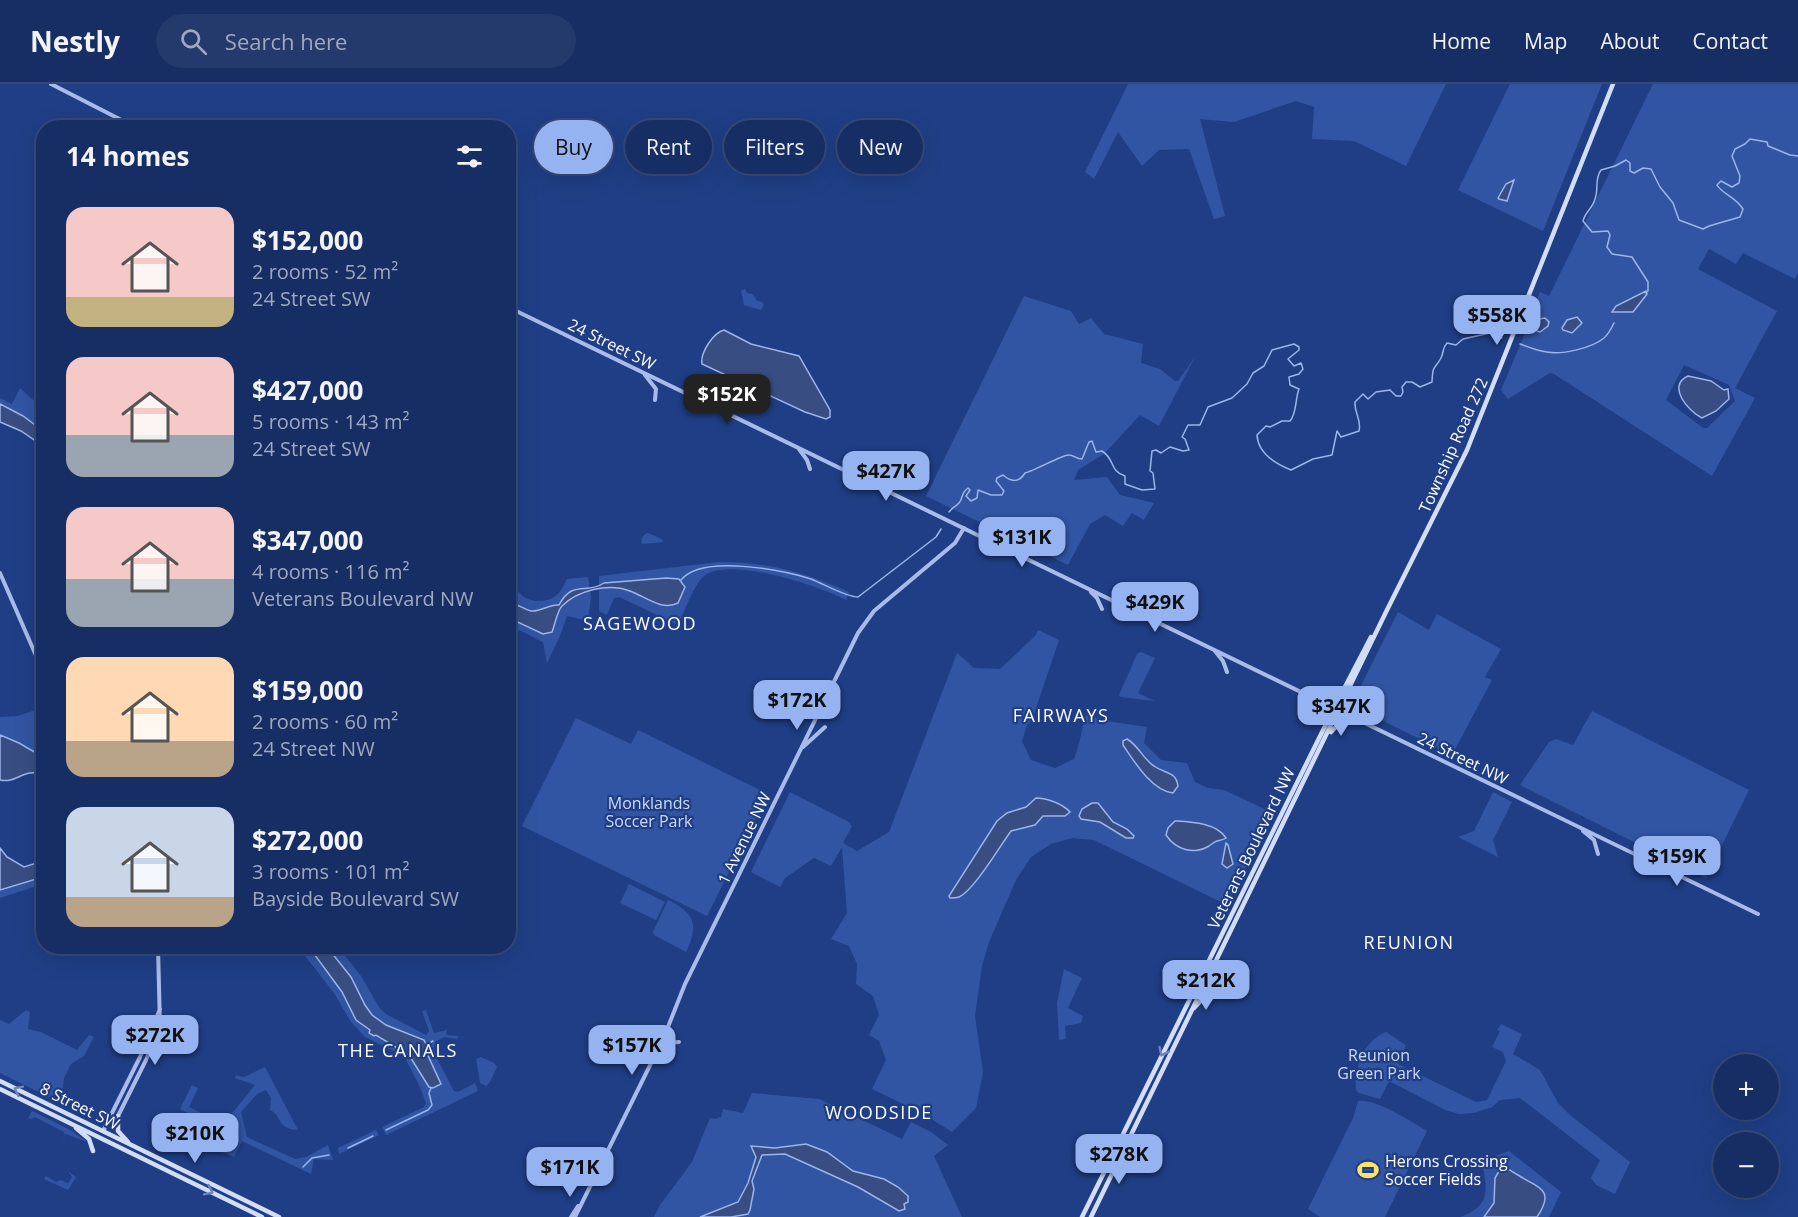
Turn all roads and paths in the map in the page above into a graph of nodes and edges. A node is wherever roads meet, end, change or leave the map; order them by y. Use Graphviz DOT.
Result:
graph roads {
  1 [pos="51,84"];
  2 [pos="1613,84"];
  3 [pos="116,116"];
  4 [pos="123,120"];
  5 [pos="126,120"];
  6 [pos="516,311"];
  7 [pos="643,373"];
  8 [pos="655,400"];
  9 [pos="799,448"];
  10 [pos="810,469"];
  11 [pos="964,528"];
  12 [pos="0,573"];
  13 [pos="1089,589"];
  14 [pos="1102,609"];
  15 [pos="1386,612"];
  16 [pos="1212,649"];
  17 [pos="36,656"];
  18 [pos="1227,672"];
  19 [pos="1308,695"];
  20 [pos="1336,709"];
  21 [pos="1356,718"];
  22 [pos="1327,721"];
  23 [pos="825,727"];
  24 [pos="1322,744"];
  25 [pos="800,749"];
  26 [pos="1572,824"];
  27 [pos="1598,855"];
  28 [pos="1758,914"];
  29 [pos="158,954"];
  30 [pos="1217,990"];
  31 [pos="160,1008"];
  32 [pos="1187,1018"];
  33 [pos="679,1042"];
  34 [pos="656,1053"];
  35 [pos="0,1080"];
  36 [pos="0,1089"];
  37 [pos="118,1116"];
  38 [pos="69,1123"];
  39 [pos="104,1131"];
  40 [pos="130,1144"];
  41 [pos="93,1151"];
  42 [pos="610,1174"];
  43 [pos="591,1184"];
  44 [pos="262,1217"];
  45 [pos="279,1217"];
  46 [pos="573,1217"];
  47 [pos="1082,1217"];
  48 [pos="1091,1217"];
  1 -- 3 [label="street"];
  2 -- 15 [label="main road, Township Road 272"];
  3 -- 4 [label="street"];
  3 -- 5 [label="street"];
  6 -- 7 [label="street, 24 Street SW"];
  7 -- 8 [label="street"];
  7 -- 9 [label="street, 24 Street SW"];
  9 -- 10 [label="street"];
  9 -- 11 [label="street, 24 Street SW"];
  11 -- 13 [label="street, 24 Street NW"];
  11 -- 25 [label="street, 1 Avenue NW"];
  12 -- 17 [label="street"];
  13 -- 14 [label="street"];
  13 -- 16 [label="street, 24 Street NW"];
  15 -- 20 [label="main road, Veterans Boulevard NW"];
  16 -- 18 [label="street"];
  16 -- 19 [label="street, 24 Street NW"];
  19 -- 20 [label="street, 24 Street NW"];
  19 -- 22 [label="main road"];
  20 -- 21 [label="street, 24 Street NW"];
  20 -- 22 [label="main road, Veterans Boulevard NW"];
  20 -- 24 [label="main road, Veterans Boulevard NW"];
  21 -- 24 [label="main road"];
  21 -- 26 [label="street, 24 Street NW"];
  22 -- 47 [label="main road, Veterans Boulevard NW, one-way"];
  23 -- 25 [label="street"];
  24 -- 32 [label="main road, Veterans Boulevard NW"];
  25 -- 34 [label="street, 1 Avenue NW"];
  26 -- 27 [label="street"];
  26 -- 28 [label="street, 24 Street NW"];
  29 -- 31 [label="street"];
  30 -- 32 [label="main road"];
  31 -- 37 [label="street"];
  31 -- 39 [label="street"];
  32 -- 48 [label="main road, Veterans Boulevard NW"];
  33 -- 34 [label="street"];
  34 -- 43 [label="street, 1 Avenue NW"];
  39 -- 35 [label="main road, 8 Street SW, one-way"];
  36 -- 38 [label="main road, 8 Street SW"];
  37 -- 40 [label="main road"];
  38 -- 41 [label="main road"];
  38 -- 44 [label="main road, 8 Street SW, one-way"];
  39 -- 40 [label="main road, 8 Street SW"];
  40 -- 45 [label="main road, 8 Street SW"];
  42 -- 43 [label="street"];
  43 -- 46 [label="street, 1 Avenue NW"];
}
